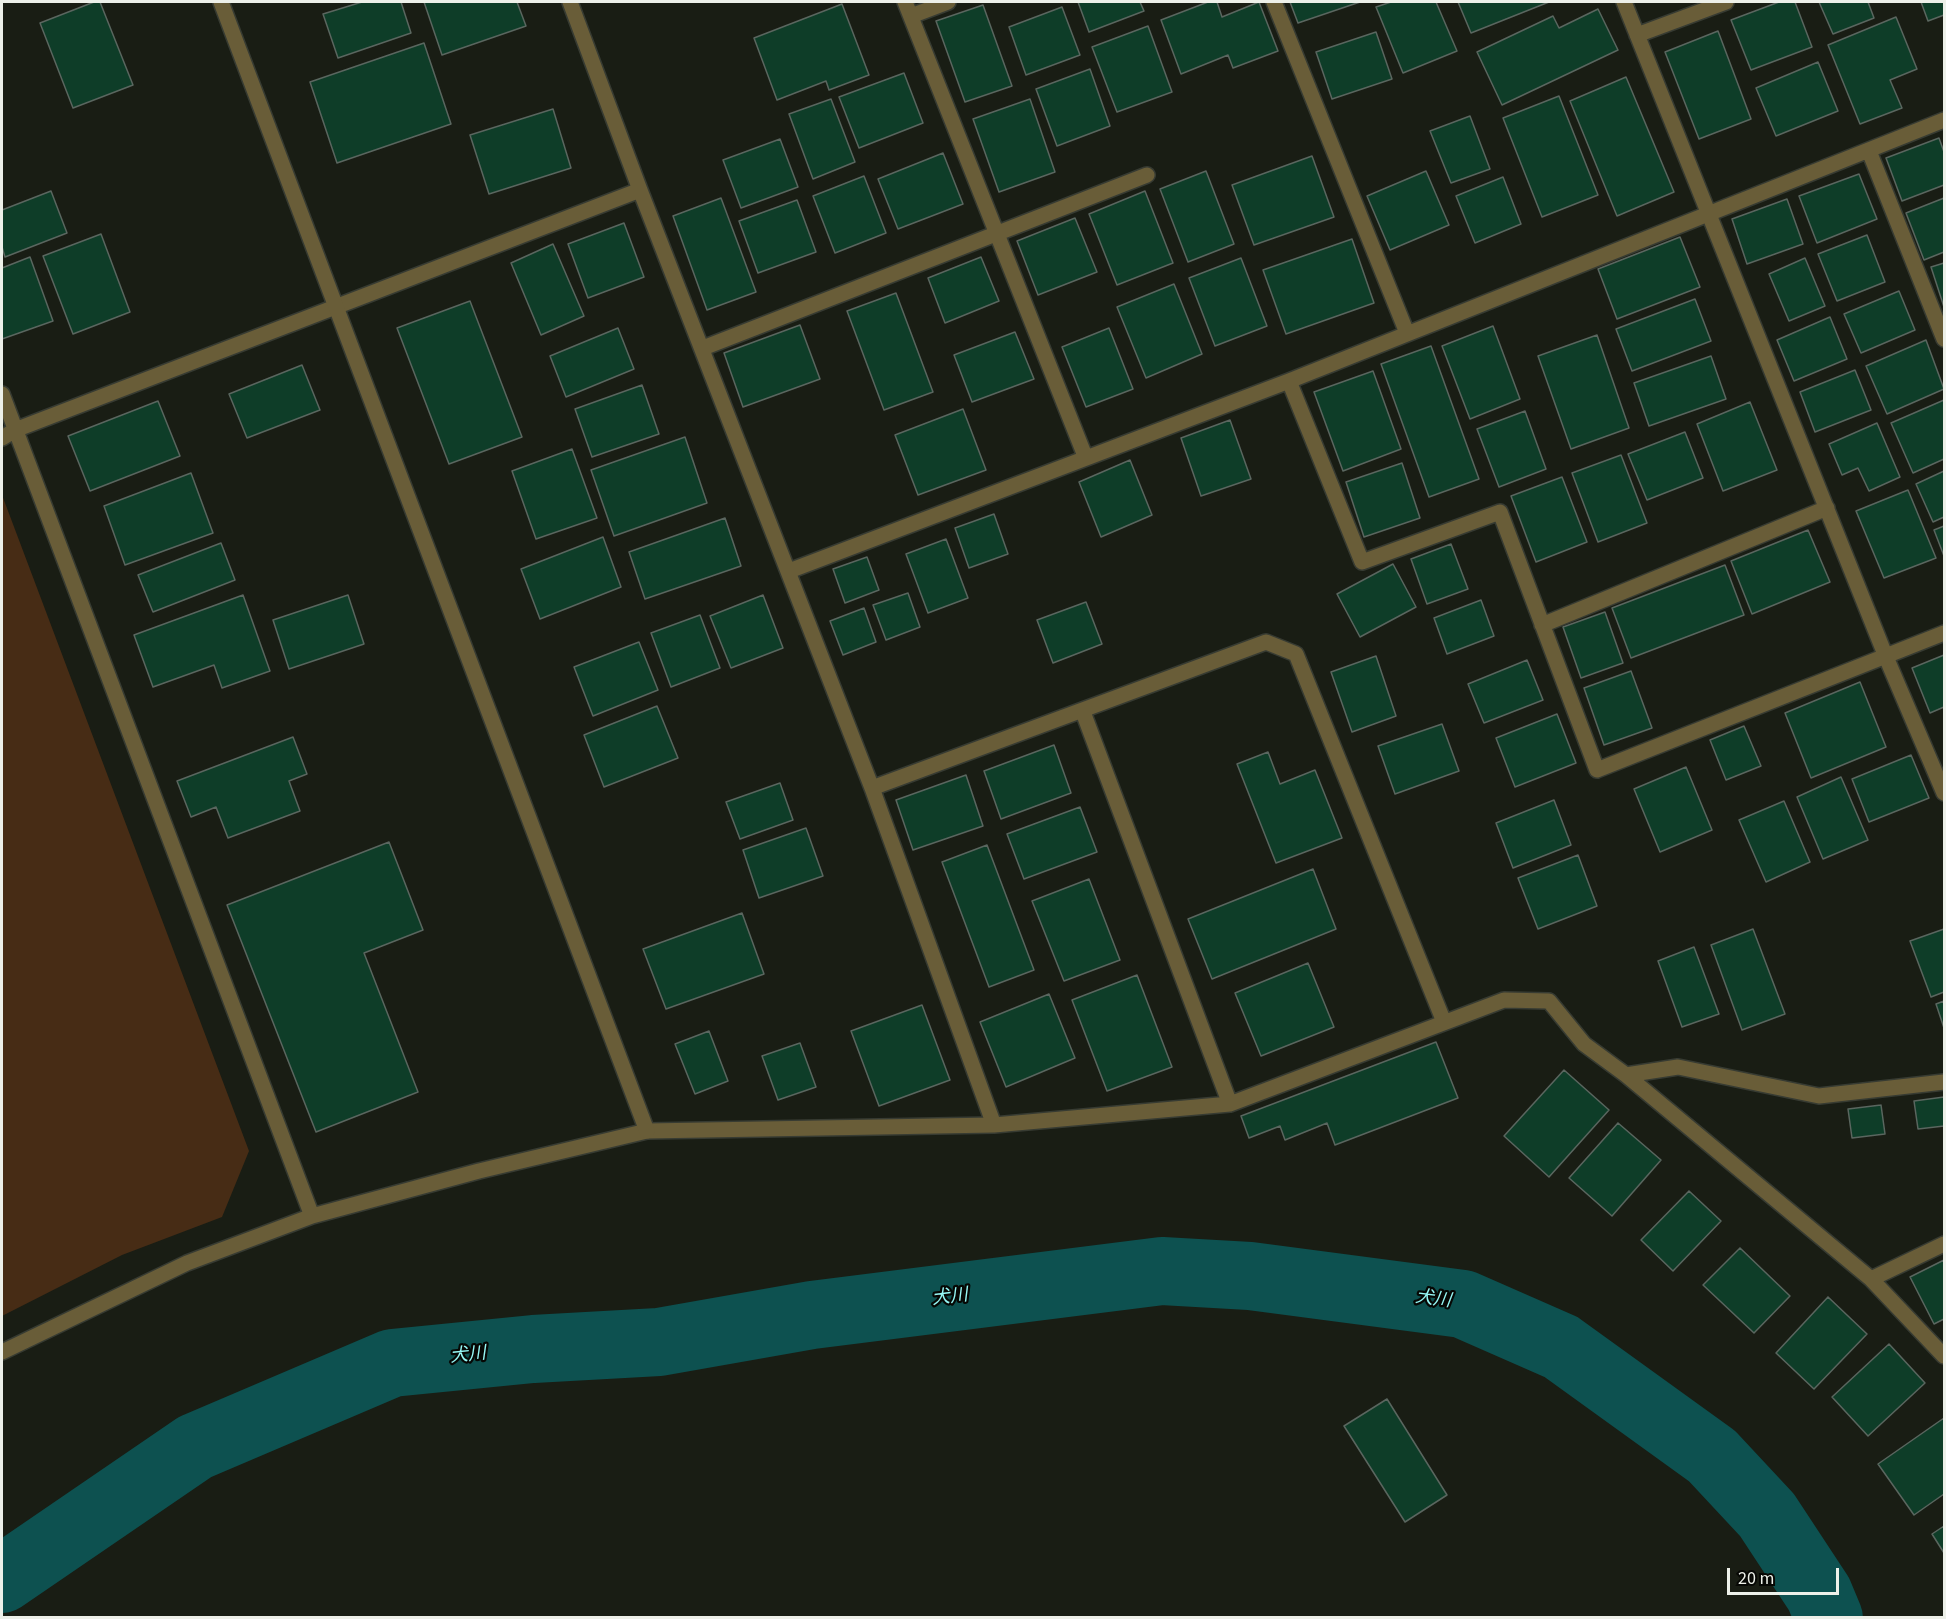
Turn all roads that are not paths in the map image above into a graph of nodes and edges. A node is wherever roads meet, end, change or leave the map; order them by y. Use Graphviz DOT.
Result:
graph roads {
  1 [pos="221,2"];
  2 [pos="570,2"];
  3 [pos="948,2"];
  4 [pos="1274,2"];
  5 [pos="1624,2"];
  6 [pos="1726,2"];
  7 [pos="908,9"];
  8 [pos="1637,35"];
  9 [pos="1944,120"];
  10 [pos="1869,150"];
  11 [pos="1147,175"];
  12 [pos="640,190"];
  13 [pos="1707,214"];
  14 [pos="997,235"];
  15 [pos="338,306"];
  16 [pos="1407,333"];
  17 [pos="1944,339"];
  18 [pos="703,348"];
  19 [pos="1289,381"];
  20 [pos="2,394"];
  21 [pos="15,430"];
  22 [pos="2,438"];
  23 [pos="1085,456"];
  24 [pos="1827,508"];
  25 [pos="789,571"];
  26 [pos="1542,625"];
  27 [pos="1944,633"];
  28 [pos="1886,657"];
  29 [pos="1083,712"];
  30 [pos="872,788"];
  31 [pos="1944,793"];
  32 [pos="1444,1022"];
  33 [pos="1626,1075"];
  34 [pos="1944,1082"];
  35 [pos="1230,1104"];
  36 [pos="994,1125"];
  37 [pos="647,1131"];
  38 [pos="312,1216"];
  39 [pos="1944,1245"];
  40 [pos="1871,1279"];
  41 [pos="2,1352"];
  42 [pos="1944,1356"];
  1 -- 15 [label="street"];
  2 -- 12 [label="street"];
  3 -- 7 [label="street"];
  4 -- 16 [label="street"];
  5 -- 8 [label="street"];
  6 -- 8 [label="street"];
  7 -- 14 [label="street"];
  8 -- 13 [label="street"];
  9 -- 10 [label="street"];
  10 -- 13 [label="street"];
  10 -- 17 [label="street"];
  11 -- 14 [label="street"];
  12 -- 15 [label="street"];
  12 -- 18 [label="street"];
  13 -- 16 [label="street"];
  13 -- 24 [label="street"];
  14 -- 18 [label="street"];
  14 -- 23 [label="street"];
  15 -- 21 [label="street"];
  15 -- 37 [label="street"];
  16 -- 19 [label="street"];
  18 -- 25 [label="street"];
  19 -- 23 [label="street"];
  19 -- 26 [label="street"];
  20 -- 21 [label="street"];
  21 -- 22 [label="street"];
  21 -- 38 [label="street"];
  23 -- 25 [label="street"];
  24 -- 26 [label="street"];
  24 -- 28 [label="street"];
  25 -- 30 [label="street"];
  26 -- 28 [label="street"];
  27 -- 28 [label="street"];
  28 -- 31 [label="street"];
  29 -- 30 [label="street"];
  29 -- 32 [label="street"];
  29 -- 35 [label="street"];
  30 -- 36 [label="street"];
  32 -- 33 [label="street"];
  32 -- 35 [label="street"];
  33 -- 34 [label="street"];
  33 -- 40 [label="street"];
  35 -- 36 [label="street"];
  36 -- 37 [label="street"];
  37 -- 38 [label="street"];
  38 -- 41 [label="street"];
  39 -- 40 [label="street"];
  40 -- 42 [label="street"];
}
